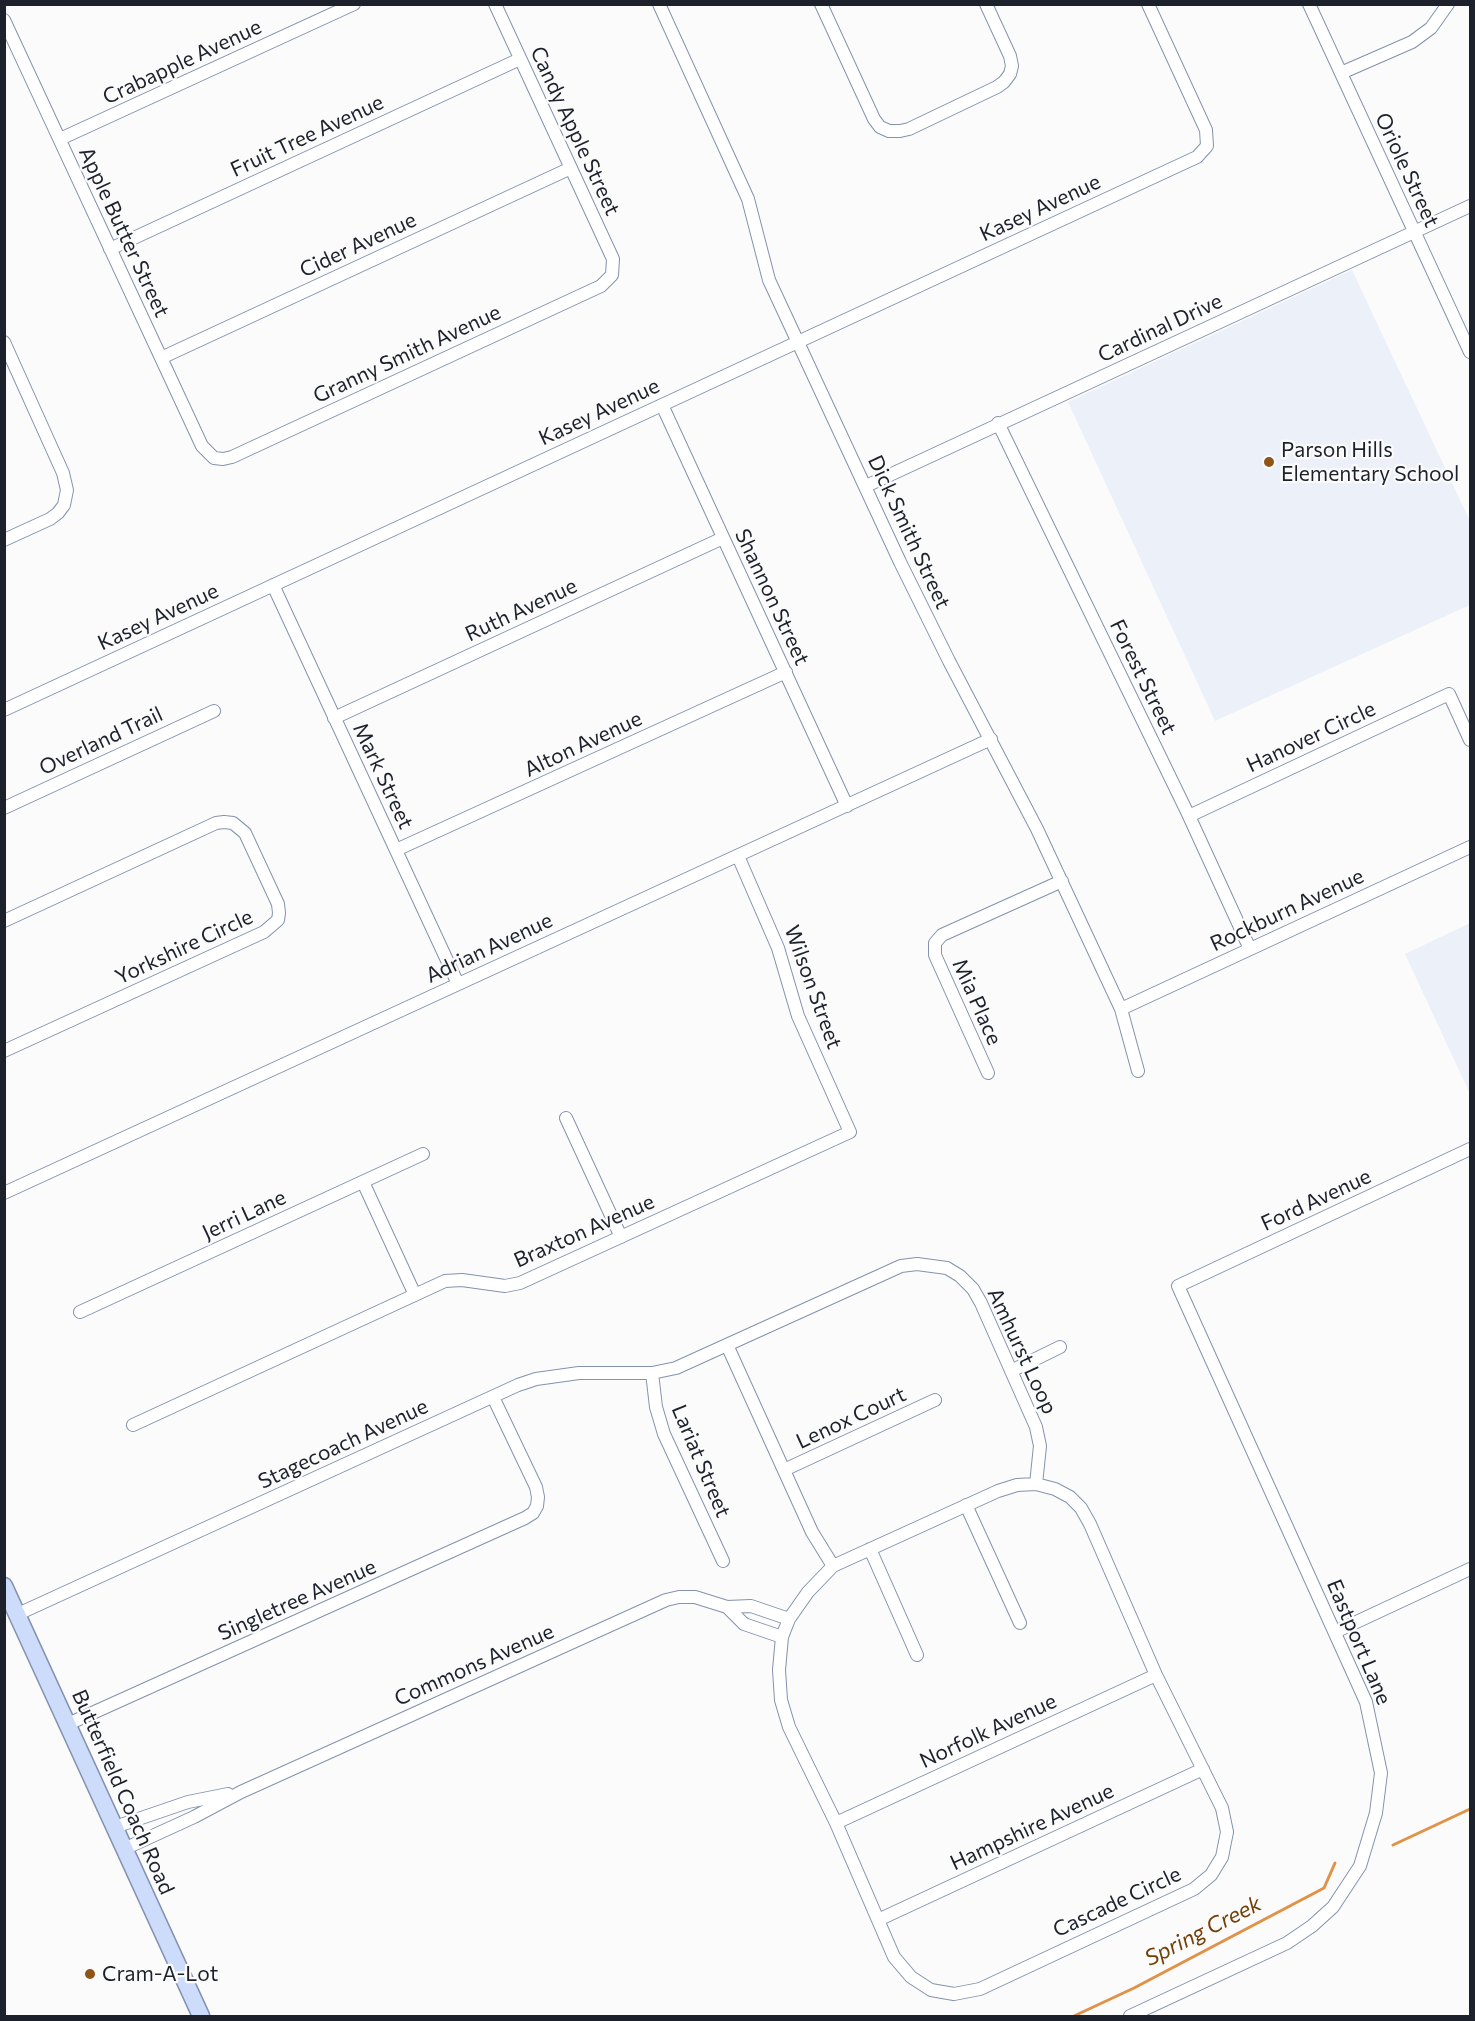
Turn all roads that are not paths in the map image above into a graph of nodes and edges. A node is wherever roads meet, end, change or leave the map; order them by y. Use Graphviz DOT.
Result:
graph roads {
  1 [pos="354,4"];
  2 [pos="495,4"];
  3 [pos="659,4"];
  4 [pos="821,4"];
  5 [pos="986,4"];
  6 [pos="1148,4"];
  7 [pos="1309,4"];
  8 [pos="1448,4"];
  9 [pos="4,20"];
  10 [pos="520,59"];
  11 [pos="1341,73"];
  12 [pos="60,140"];
  13 [pos="571,168"];
  14 [pos="1470,206"];
  15 [pos="1414,232"];
  16 [pos="110,249"];
  17 [pos="612,275"];
  18 [pos="4,342"];
  19 [pos="798,342"];
  20 [pos="1470,352"];
  21 [pos="161,357"];
  22 [pos="662,405"];
  23 [pos="998,423"];
  24 [pos="214,458"];
  25 [pos="866,486"];
  26 [pos="723,538"];
  27 [pos="4,540"];
  28 [pos="273,585"];
  29 [pos="786,672"];
  30 [pos="4,710"];
  31 [pos="214,711"];
  32 [pos="334,718"];
  33 [pos="991,739"];
  34 [pos="1470,740"];
  35 [pos="847,806"];
  36 [pos="4,808"];
  37 [pos="1189,816"];
  38 [pos="1470,847"];
  39 [pos="396,850"];
  40 [pos="738,856"];
  41 [pos="1062,881"];
  42 [pos="4,921"];
  43 [pos="1250,949"];
  44 [pos="458,984"];
  45 [pos="1121,1009"];
  46 [pos="4,1051"];
  47 [pos="1138,1071"];
  48 [pos="988,1073"];
  49 [pos="566,1118"];
  50 [pos="850,1132"];
  51 [pos="1470,1149"];
  52 [pos="423,1154"];
  53 [pos="363,1182"];
  54 [pos="4,1193"];
  55 [pos="621,1237"];
  56 [pos="1178,1286"];
  57 [pos="415,1295"];
  58 [pos="80,1312"];
  59 [pos="727,1346"];
  60 [pos="1060,1347"];
  61 [pos="698,1359"];
  62 [pos="1011,1371"];
  63 [pos="652,1373"];
  64 [pos="493,1396"];
  65 [pos="935,1400"];
  66 [pos="133,1425"];
  67 [pos="784,1470"];
  68 [pos="1036,1484"];
  69 [pos="966,1505"];
  70 [pos="870,1550"];
  71 [pos="723,1560"];
  72 [pos="833,1566"];
  73 [pos="1470,1569"];
  74 [pos="4,1586"];
  75 [pos="727,1607"];
  76 [pos="18,1614"];
  77 [pos="789,1619"];
  78 [pos="1020,1623"];
  79 [pos="1335,1632"];
  80 [pos="782,1637"];
  81 [pos="917,1655"];
  82 [pos="1156,1675"];
  83 [pos="68,1724"];
  84 [pos="1203,1769"];
  85 [pos="241,1792"];
  86 [pos="836,1823"];
  87 [pos="115,1827"];
  88 [pos="124,1849"];
  89 [pos="878,1920"];
  90 [pos="201,2016"];
  91 [pos="1130,2016"];
  1 -- 12 [label="street, Crabapple Avenue"];
  2 -- 10 [label="street, Candy Apple Street"];
  3 -- 19 [label="street, Dick Smith Street"];
  4 -- 5 [label="street"];
  6 -- 19 [label="street, Kasey Avenue"];
  7 -- 11 [label="street, Oriole Street"];
  8 -- 11 [label="street"];
  9 -- 12 [label="street, Apple Butter Street"];
  10 -- 13 [label="street, Candy Apple Street"];
  10 -- 16 [label="street, Fruit Tree Avenue"];
  11 -- 15 [label="street, Oriole Street"];
  12 -- 16 [label="street, Apple Butter Street"];
  13 -- 17 [label="street, Candy Apple Street"];
  13 -- 21 [label="street, Cider Avenue"];
  14 -- 15 [label="street, Cardinal Drive"];
  15 -- 20 [label="street, Oriole Street"];
  15 -- 23 [label="street, Cardinal Drive"];
  16 -- 21 [label="street, Apple Butter Street"];
  17 -- 24 [label="street, Granny Smith Avenue"];
  18 -- 27 [label="street"];
  19 -- 22 [label="street, Kasey Avenue"];
  19 -- 25 [label="street, Dick Smith Street"];
  21 -- 24 [label="street, Apple Butter Street"];
  22 -- 26 [label="street, Shannon Street"];
  22 -- 28 [label="street, Kasey Avenue"];
  23 -- 25 [label="street, Cardinal Drive"];
  23 -- 37 [label="street, Forest Street"];
  25 -- 33 [label="street, Dick Smith Street"];
  26 -- 29 [label="street, Shannon Street"];
  26 -- 32 [label="street, Ruth Avenue"];
  28 -- 30 [label="street, Kasey Avenue"];
  28 -- 32 [label="street, Mark Street"];
  29 -- 35 [label="street, Shannon Street"];
  29 -- 39 [label="street, Alton Avenue"];
  31 -- 36 [label="street, Overland Trail"];
  32 -- 39 [label="street, Mark Street"];
  33 -- 35 [label="street, Adrian Avenue"];
  33 -- 41 [label="street, Dick Smith Street"];
  34 -- 37 [label="street, Hanover Circle"];
  35 -- 40 [label="street, Adrian Avenue"];
  37 -- 43 [label="street, Forest Street"];
  38 -- 43 [label="street, Rockburn Avenue"];
  39 -- 44 [label="street, Mark Street"];
  40 -- 44 [label="street, Adrian Avenue"];
  40 -- 50 [label="street, Wilson Street"];
  41 -- 45 [label="street, Dick Smith Street"];
  41 -- 48 [label="street, Mia Place"];
  42 -- 46 [label="street, Yorkshire Circle"];
  43 -- 45 [label="street, Rockburn Avenue"];
  44 -- 54 [label="street, Adrian Avenue"];
  45 -- 47 [label="street, Dick Smith Street"];
  49 -- 55 [label="street"];
  50 -- 55 [label="street, Braxton Avenue"];
  51 -- 56 [label="street, Ford Avenue"];
  52 -- 53 [label="street, Jerri Lane"];
  53 -- 57 [label="street"];
  53 -- 58 [label="street, Jerri Lane"];
  55 -- 57 [label="street, Braxton Avenue"];
  56 -- 79 [label="street, Eastport Lane"];
  57 -- 66 [label="street, Braxton Avenue"];
  59 -- 61 [label="street, Amhurst Loop"];
  59 -- 62 [label="street, Amhurst Loop"];
  59 -- 67 [label="street"];
  60 -- 62 [label="street"];
  61 -- 63 [label="street, Stagecoach Avenue"];
  62 -- 68 [label="street, Amhurst Loop"];
  63 -- 64 [label="street, Stagecoach Avenue"];
  63 -- 71 [label="street, Lariat Street"];
  64 -- 76 [label="street, Stagecoach Avenue"];
  64 -- 83 [label="street, Singletree Avenue"];
  65 -- 67 [label="street, Lenox Court"];
  67 -- 72 [label="street"];
  68 -- 69 [label="street, Cascade Circle"];
  68 -- 82 [label="street, Cascade Circle"];
  69 -- 70 [label="street, Cascade Circle"];
  69 -- 78 [label="street"];
  70 -- 72 [label="street, Cascade Circle"];
  70 -- 81 [label="street"];
  72 -- 77 [label="street, Cascade Circle"];
  73 -- 79 [label="street"];
  74 -- 76 [label="main road, Butterfield Coach Road"];
  75 -- 77 [label="street, Commons Avenue"];
  75 -- 80 [label="street, Commons Avenue"];
  75 -- 85 [label="street, Commons Avenue"];
  76 -- 83 [label="main road, Butterfield Coach Road"];
  77 -- 80 [label="street, Cascade Circle"];
  79 -- 91 [label="street, Eastport Lane"];
  80 -- 86 [label="street, Cascade Circle"];
  82 -- 84 [label="street, Cascade Circle"];
  82 -- 86 [label="street, Norfolk Avenue"];
  83 -- 87 [label="main road, Butterfield Coach Road"];
  84 -- 89 [label="street, Hampshire Avenue"];
  84 -- 89 [label="street, Cascade Circle"];
  85 -- 87 [label="street, Commons Avenue"];
  85 -- 88 [label="street, Commons Avenue"];
  86 -- 89 [label="street, Cascade Circle"];
  87 -- 88 [label="main road, Butterfield Coach Road"];
  88 -- 90 [label="main road, Butterfield Coach Road"];
}
